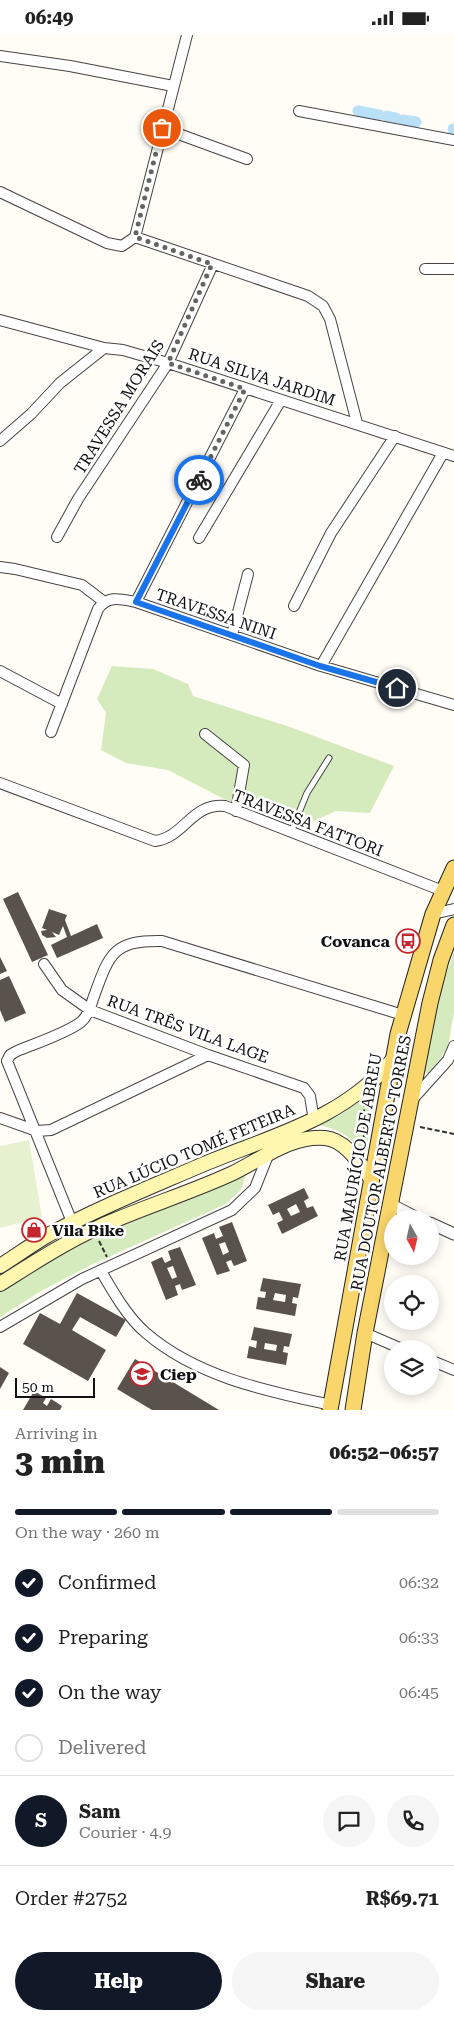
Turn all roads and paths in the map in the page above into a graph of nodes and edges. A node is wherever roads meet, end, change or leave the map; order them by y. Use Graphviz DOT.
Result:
graph roads {
  1 [pos="187,35"];
  2 [pos="0,56"];
  3 [pos="173,85"];
  4 [pos="299,111"];
  5 [pos="162,128"];
  6 [pos="454,140"];
  7 [pos="247,159"];
  8 [pos="0,192"];
  9 [pos="135,237"];
  10 [pos="212,264"];
  11 [pos="425,269"];
  12 [pos="454,269"];
  13 [pos="0,320"];
  14 [pos="104,348"];
  15 [pos="168,363"];
  16 [pos="245,389"];
  17 [pos="281,400"];
  18 [pos="357,423"];
  19 [pos="395,436"];
  20 [pos="0,441"];
  21 [pos="443,453"];
  22 [pos="454,456"];
  23 [pos="57,537"];
  24 [pos="199,538"];
  25 [pos="0,567"];
  26 [pos="248,574"];
  27 [pos="104,601"];
  28 [pos="136,602"];
  29 [pos="294,605"];
  30 [pos="232,635"];
  31 [pos="320,666"];
  32 [pos="0,671"];
  33 [pos="62,704"];
  34 [pos="454,705"];
  35 [pos="51,732"];
  36 [pos="205,734"];
  37 [pos="329,758"];
  38 [pos="0,783"];
  39 [pos="236,811"];
  40 [pos="291,832"];
  41 [pos="454,868"];
  42 [pos="443,891"];
  43 [pos="454,909"];
  44 [pos="433,914"];
  45 [pos="454,925"];
  46 [pos="44,964"];
  47 [pos="90,1010"];
  48 [pos="403,1015"];
  49 [pos="454,1046"];
  50 [pos="208,1055"];
  51 [pos="394,1058"];
  52 [pos="364,1090"];
  53 [pos="411,1100"];
  54 [pos="0,1118"];
  55 [pos="314,1121"];
  56 [pos="419,1127"];
  57 [pos="37,1131"];
  58 [pos="454,1134"];
  59 [pos="269,1153"];
  60 [pos="364,1157"];
  61 [pos="372,1180"];
  62 [pos="390,1204"];
  63 [pos="402,1210"];
  64 [pos="73,1223"];
  65 [pos="439,1227"];
  66 [pos="94,1230"];
  67 [pos="454,1234"];
  68 [pos="78,1237"];
  69 [pos="111,1266"];
  70 [pos="0,1267"];
  71 [pos="101,1271"];
  72 [pos="0,1284"];
  73 [pos="0,1327"];
  74 [pos="365,1333"];
  75 [pos="384,1341"];
  76 [pos="439,1364"];
  77 [pos="454,1370"];
  78 [pos="331,1407"];
  79 [pos="353,1410"];
  1 -- 3 [label="street"];
  2 -- 3 [label="street"];
  3 -- 5 [label="street"];
  4 -- 6 [label="street"];
  5 -- 7 [label="street"];
  5 -- 9 [label="street"];
  8 -- 9 [label="street"];
  9 -- 10 [label="street"];
  10 -- 15 [label="street, TRAVESSA MORAIS"];
  10 -- 18 [label="street"];
  11 -- 12 [label="street"];
  13 -- 14 [label="street, RUA SILVA JARDIM"];
  14 -- 15 [label="street, RUA SILVA JARDIM"];
  14 -- 20 [label="street"];
  15 -- 16 [label="street, RUA SILVA JARDIM"];
  15 -- 23 [label="street, TRAVESSA MORAIS"];
  16 -- 17 [label="street, RUA SILVA JARDIM"];
  16 -- 28 [label="street"];
  17 -- 18 [label="street, RUA SILVA JARDIM"];
  17 -- 24 [label="street"];
  18 -- 19 [label="street, RUA SILVA JARDIM"];
  19 -- 21 [label="street, RUA SILVA JARDIM"];
  19 -- 29 [label="street"];
  21 -- 22 [label="street, RUA SILVA JARDIM"];
  21 -- 31 [label="street"];
  25 -- 27 [label="street"];
  26 -- 30 [label="street"];
  27 -- 28 [label="street, TRAVESSA NINI"];
  27 -- 33 [label="street"];
  28 -- 30 [label="street, TRAVESSA NINI"];
  30 -- 31 [label="street, TRAVESSA NINI"];
  31 -- 34 [label="street, TRAVESSA NINI"];
  32 -- 33 [label="street"];
  33 -- 35 [label="street"];
  36 -- 39 [label="street"];
  37 -- 40 [label="lane"];
  38 -- 39 [label="street, TRAVESSA FATTORI"];
  39 -- 40 [label="street, TRAVESSA FATTORI"];
  40 -- 42 [label="street, TRAVESSA FATTORI"];
  41 -- 42 [label="main road, RUA MAURÍCIO DE ABREU"];
  42 -- 44 [label="main road, RUA MAURÍCIO DE ABREU"];
  43 -- 44 [label="street"];
  44 -- 48 [label="main road, RUA MAURÍCIO DE ABREU"];
  45 -- 53 [label="main road, RUA DOUTOR ALBERTO TORRES"];
  46 -- 47 [label="street, RUA TRÊS VILA LAGE"];
  47 -- 48 [label="street"];
  47 -- 50 [label="street, RUA TRÊS VILA LAGE"];
  47 -- 57 [label="street"];
  48 -- 51 [label="main road, RUA MAURÍCIO DE ABREU"];
  49 -- 53 [label="street"];
  50 -- 55 [label="street, RUA TRÊS VILA LAGE"];
  50 -- 57 [label="street"];
  51 -- 52 [label="main road, RUA LÚCIO TOMÉ FETEIRA"];
  51 -- 61 [label="main road, RUA MAURÍCIO DE ABREU"];
  52 -- 55 [label="main road, RUA LÚCIO TOMÉ FETEIRA"];
  52 -- 60 [label="path"];
  53 -- 62 [label="main road, RUA DOUTOR ALBERTO TORRES"];
  54 -- 57 [label="street"];
  55 -- 64 [label="main road, RUA LÚCIO TOMÉ FETEIRA"];
  56 -- 58 [label="path"];
  57 -- 64 [label="street"];
  59 -- 61 [label="main road, RUA LÚCIO TOMÉ FETEIRA"];
  59 -- 66 [label="main road, RUA LÚCIO TOMÉ FETEIRA"];
  59 -- 69 [label="street"];
  61 -- 78 [label="main road, RUA MAURÍCIO DE ABREU"];
  62 -- 63 [label="street"];
  62 -- 74 [label="main road, RUA DOUTOR ALBERTO TORRES"];
  64 -- 68 [label="street"];
  64 -- 70 [label="main road, RUA LÚCIO TOMÉ FETEIRA"];
  65 -- 67 [label="street"];
  66 -- 68 [label="main road, RUA LÚCIO TOMÉ FETEIRA"];
  66 -- 69 [label="path"];
  68 -- 72 [label="main road, RUA LÚCIO TOMÉ FETEIRA"];
  69 -- 71 [label="street"];
  71 -- 73 [label="street"];
  71 -- 78 [label="street"];
  74 -- 75 [label="street"];
  74 -- 79 [label="main road, RUA DOUTOR ALBERTO TORRES"];
  76 -- 77 [label="street"];
}
